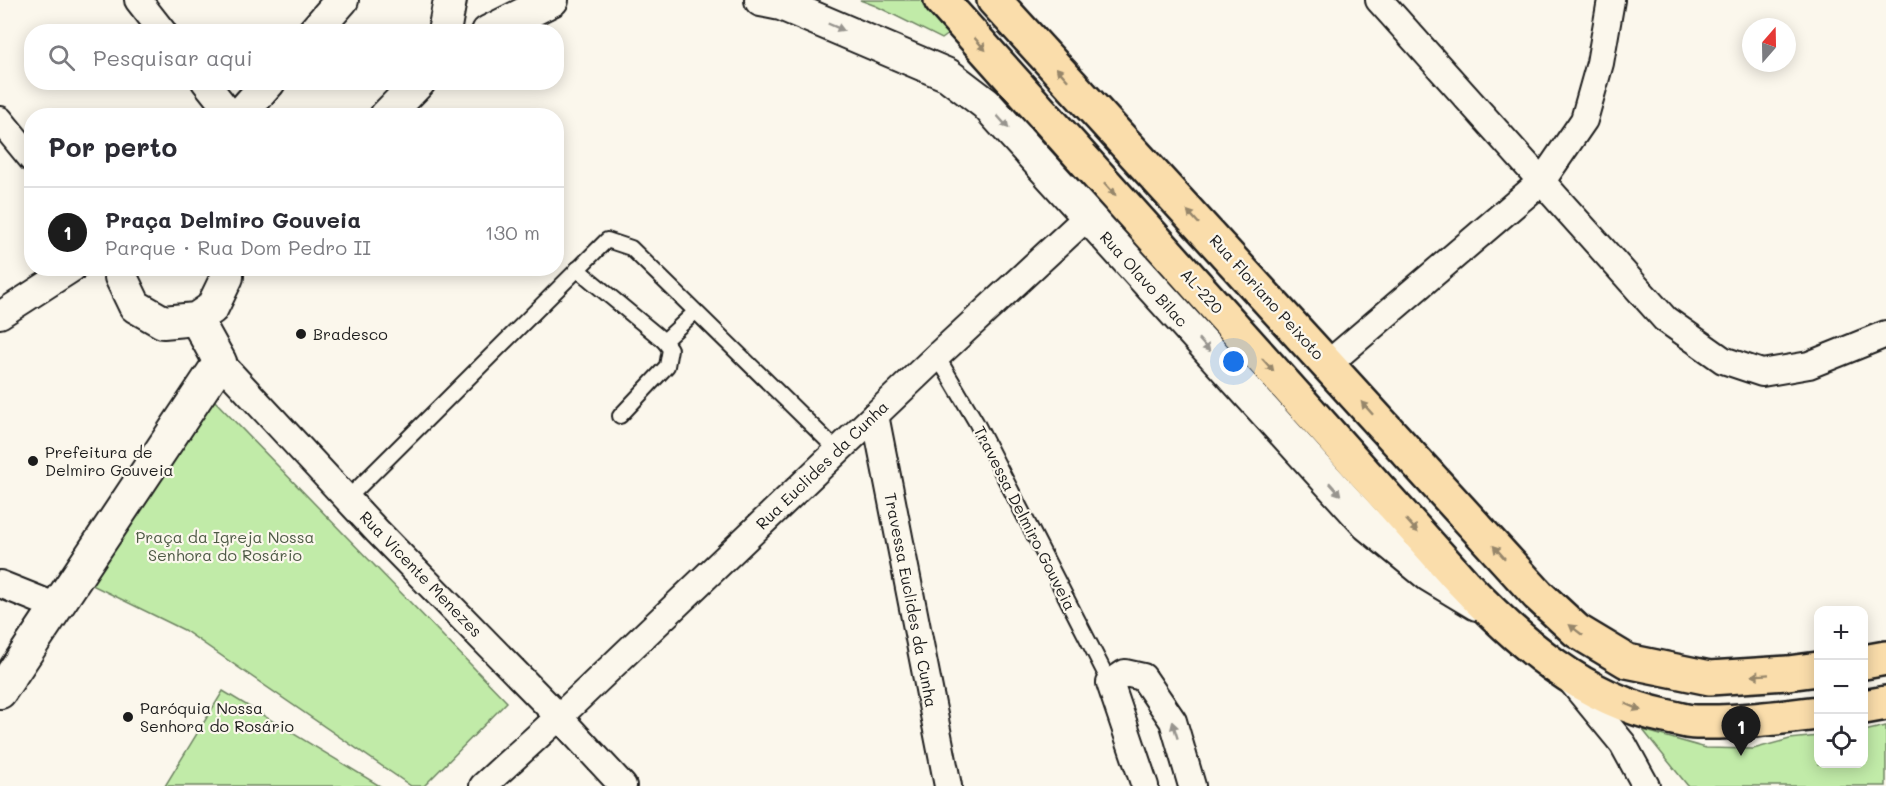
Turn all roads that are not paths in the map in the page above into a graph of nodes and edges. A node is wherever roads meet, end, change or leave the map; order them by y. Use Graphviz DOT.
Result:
graph roads {
  1 [pos="138,0"];
  2 [pos="342,0"];
  3 [pos="450,0"];
  4 [pos="552,0"];
  5 [pos="761,0"];
  6 [pos="941,0"];
  7 [pos="994,0"];
  8 [pos="1379,0"];
  9 [pos="1611,0"];
  10 [pos="157,24"];
  11 [pos="321,24"];
  12 [pos="446,24"];
  13 [pos="504,24"];
  14 [pos="211,90"];
  15 [pos="262,90"];
  16 [pos="411,90"];
  17 [pos="226,108"];
  18 [pos="246,108"];
  19 [pos="394,108"];
  20 [pos="0,120"];
  21 [pos="24,149"];
  22 [pos="1542,181"];
  23 [pos="1087,217"];
  24 [pos="577,269"];
  25 [pos="61,276"];
  26 [pos="122,276"];
  27 [pos="228,276"];
  28 [pos="696,312"];
  29 [pos="0,315"];
  30 [pos="196,319"];
  31 [pos="1886,334"];
  32 [pos="664,341"];
  33 [pos="937,356"];
  34 [pos="220,362"];
  35 [pos="1328,364"];
  36 [pos="875,415"];
  37 [pos="620,416"];
  38 [pos="837,450"];
  39 [pos="348,498"];
  40 [pos="1463,583"];
  41 [pos="0,584"];
  42 [pos="55,606"];
  43 [pos="1492,614"];
  44 [pos="1886,658"];
  45 [pos="1868,661"];
  46 [pos="1814,670"];
  47 [pos="1562,671"];
  48 [pos="1110,683"];
  49 [pos="0,692"];
  50 [pos="1886,703"];
  51 [pos="1868,705"];
  52 [pos="1814,713"];
  53 [pos="559,717"];
  54 [pos="483,786"];
  55 [pos="623,786"];
  56 [pos="948,786"];
  57 [pos="1145,786"];
  58 [pos="1192,786"];
  59 [pos="1646,786"];
  1 -- 10 [label="street"];
  2 -- 11 [label="street"];
  3 -- 12 [label="street"];
  4 -- 13 [label="street"];
  5 -- 23 [label="street, Rua Olavo Bilac, one-way"];
  6 -- 40 [label="highway, AL-220 / AL-220, one-way"];
  35 -- 7 [label="highway, Rua Floriano Peixoto, one-way"];
  8 -- 22 [label="street"];
  9 -- 22 [label="street"];
  14 -- 17 [label="street"];
  15 -- 18 [label="street"];
  16 -- 19 [label="street"];
  20 -- 21 [label="street"];
  22 -- 31 [label="street"];
  22 -- 35 [label="street"];
  23 -- 33 [label="street, Rua Euclides da Cunha"];
  23 -- 43 [label="street, Rua Olavo Bilac, one-way"];
  24 -- 28 [label="lane"];
  24 -- 32 [label="lane"];
  24 -- 39 [label="lane"];
  25 -- 29 [label="street"];
  26 -- 30 [label="street"];
  27 -- 30 [label="street"];
  28 -- 32 [label="lane"];
  28 -- 38 [label="lane"];
  30 -- 34 [label="street"];
  32 -- 37 [label="lane"];
  33 -- 36 [label="street, Rua Euclides da Cunha"];
  33 -- 48 [label="lane, Travessa Delmiro Gouveia"];
  34 -- 39 [label="street, Rua Vicente Menezes"];
  34 -- 42 [label="street"];
  46 -- 35 [label="highway, Rua Floriano Peixoto, one-way"];
  36 -- 38 [label="street, Rua Euclides da Cunha"];
  36 -- 56 [label="street, Travessa Euclides da Cunha"];
  38 -- 53 [label="street, Rua Euclides da Cunha"];
  39 -- 53 [label="street, Rua Vicente Menezes"];
  40 -- 43 [label="highway, Rua Olavo Bilac / AL-220"];
  41 -- 42 [label="street"];
  42 -- 49 [label="street"];
  43 -- 47 [label="highway, Rua Olavo Bilac / AL-220"];
  44 -- 45 [label="highway"];
  47 -- 52 [label="highway, AL-220, one-way"];
  47 -- 59 [label="street, Rua Olavo Bilac"];
  48 -- 57 [label="street, Travessa Delmiro Gouveia"];
  58 -- 48 [label="street, one-way"];
  50 -- 51 [label="highway"];
  53 -- 54 [label="street, Rua Euclides da Cunha"];
  53 -- 55 [label="street, Rua Vicente Menezes"];
}
